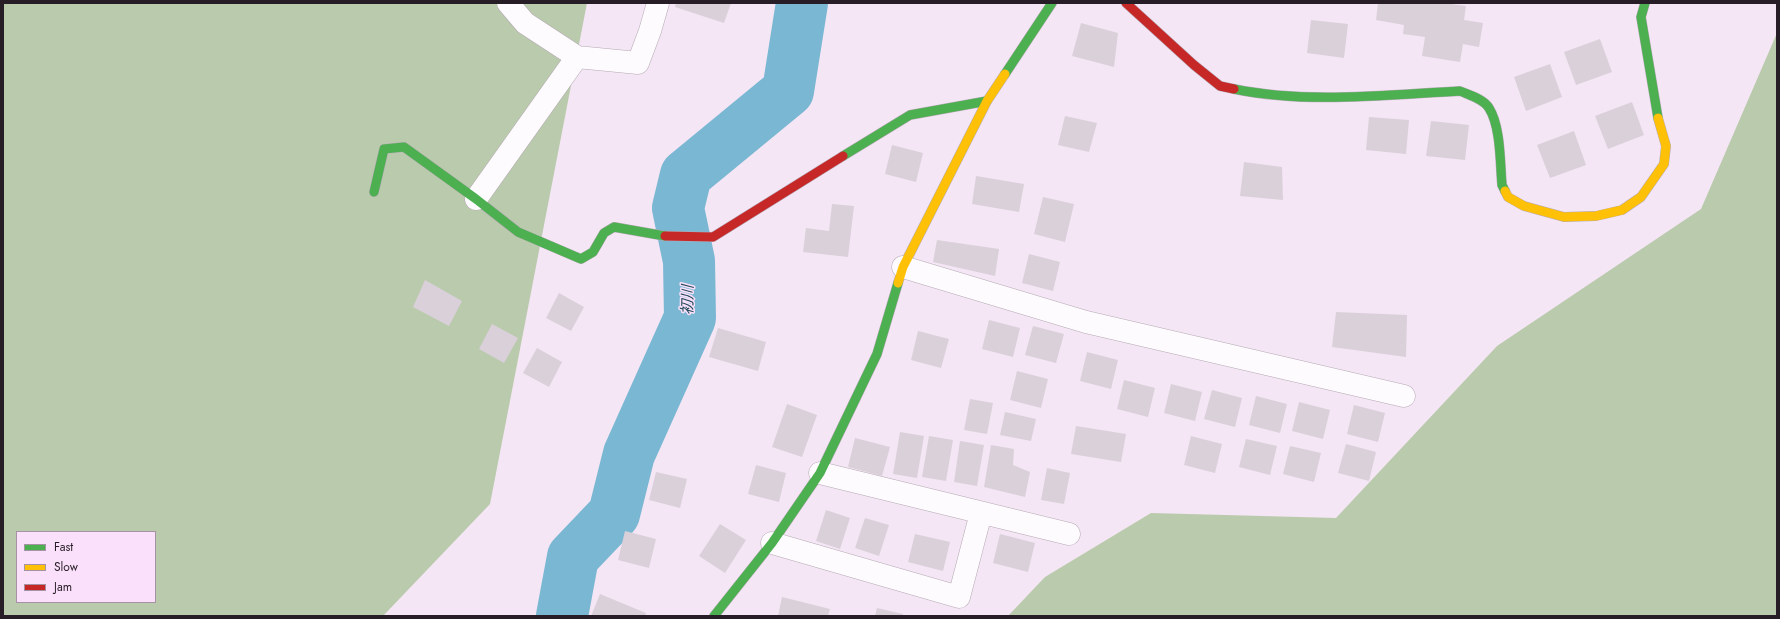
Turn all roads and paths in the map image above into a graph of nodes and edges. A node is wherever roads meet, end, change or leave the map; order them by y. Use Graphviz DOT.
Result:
graph roads {
  1 [pos="508,3"];
  2 [pos="658,3"];
  3 [pos="1052,3"];
  4 [pos="1126,3"];
  5 [pos="1645,3"];
  6 [pos="577,57"];
  7 [pos="987,101"];
  8 [pos="374,192"];
  9 [pos="476,199"];
  10 [pos="903,267"];
  11 [pos="1404,396"];
  12 [pos="820,473"];
  13 [pos="981,513"];
  14 [pos="1069,534"];
  15 [pos="772,544"];
  16 [pos="714,616"];
  1 -- 6 [label="street"];
  2 -- 6 [label="street"];
  3 -- 7 [label="street"];
  4 -- 5 [label="street"];
  6 -- 9 [label="street"];
  7 -- 9 [label="street"];
  7 -- 10 [label="street"];
  8 -- 9 [label="street"];
  10 -- 11 [label="street"];
  10 -- 12 [label="street"];
  12 -- 13 [label="street"];
  12 -- 15 [label="street"];
  13 -- 14 [label="street"];
  13 -- 15 [label="street"];
  15 -- 16 [label="street"];
}
